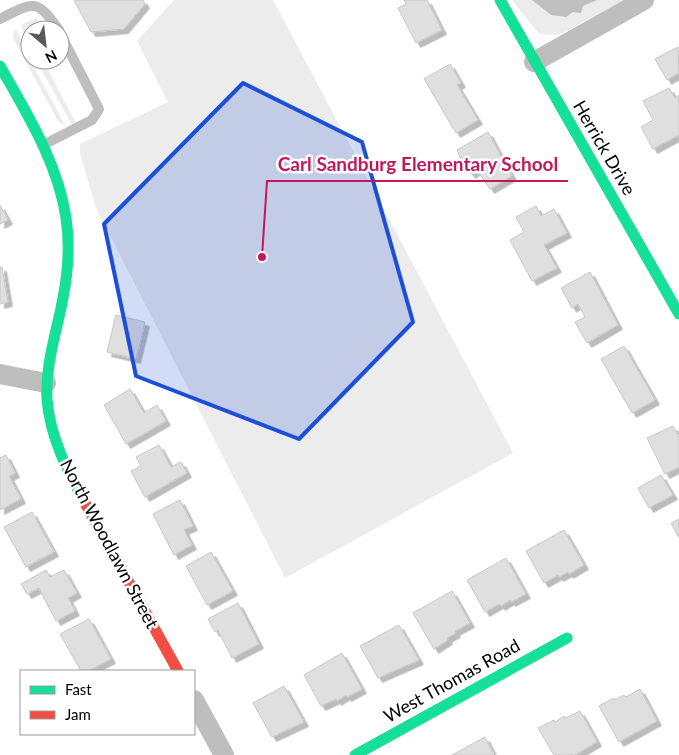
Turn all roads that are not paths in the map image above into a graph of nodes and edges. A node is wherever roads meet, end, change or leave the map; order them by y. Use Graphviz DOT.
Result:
graph roads {
  1 [pos="500,0"];
  2 [pos="644,0"];
  3 [pos="0,19"];
  4 [pos="53,20"];
  5 [pos="70,52"];
  6 [pos="534,62"];
  7 [pos="0,66"];
  8 [pos="43,145"];
  9 [pos="679,314"];
  10 [pos="0,374"];
  11 [pos="46,383"];
  12 [pos="566,638"];
  13 [pos="177,670"];
  14 [pos="195,702"];
  15 [pos="384,748"];
  16 [pos="224,755"];
  17 [pos="355,755"];
  1 -- 6 [label="street, Herrick Drive"];
  2 -- 6 [label="street"];
  3 -- 4 [label="lane"];
  5 -- 8 [label="lane"];
  6 -- 9 [label="street, Herrick Drive"];
  7 -- 8 [label="street, North Woodlawn Street"];
  8 -- 11 [label="street, North Woodlawn Street"];
  10 -- 11 [label="street"];
  11 -- 13 [label="street, North Woodlawn Street"];
  12 -- 15 [label="street, West Thomas Road"];
  14 -- 16 [label="street"];
  15 -- 17 [label="street, West Thomas Road"];
}
